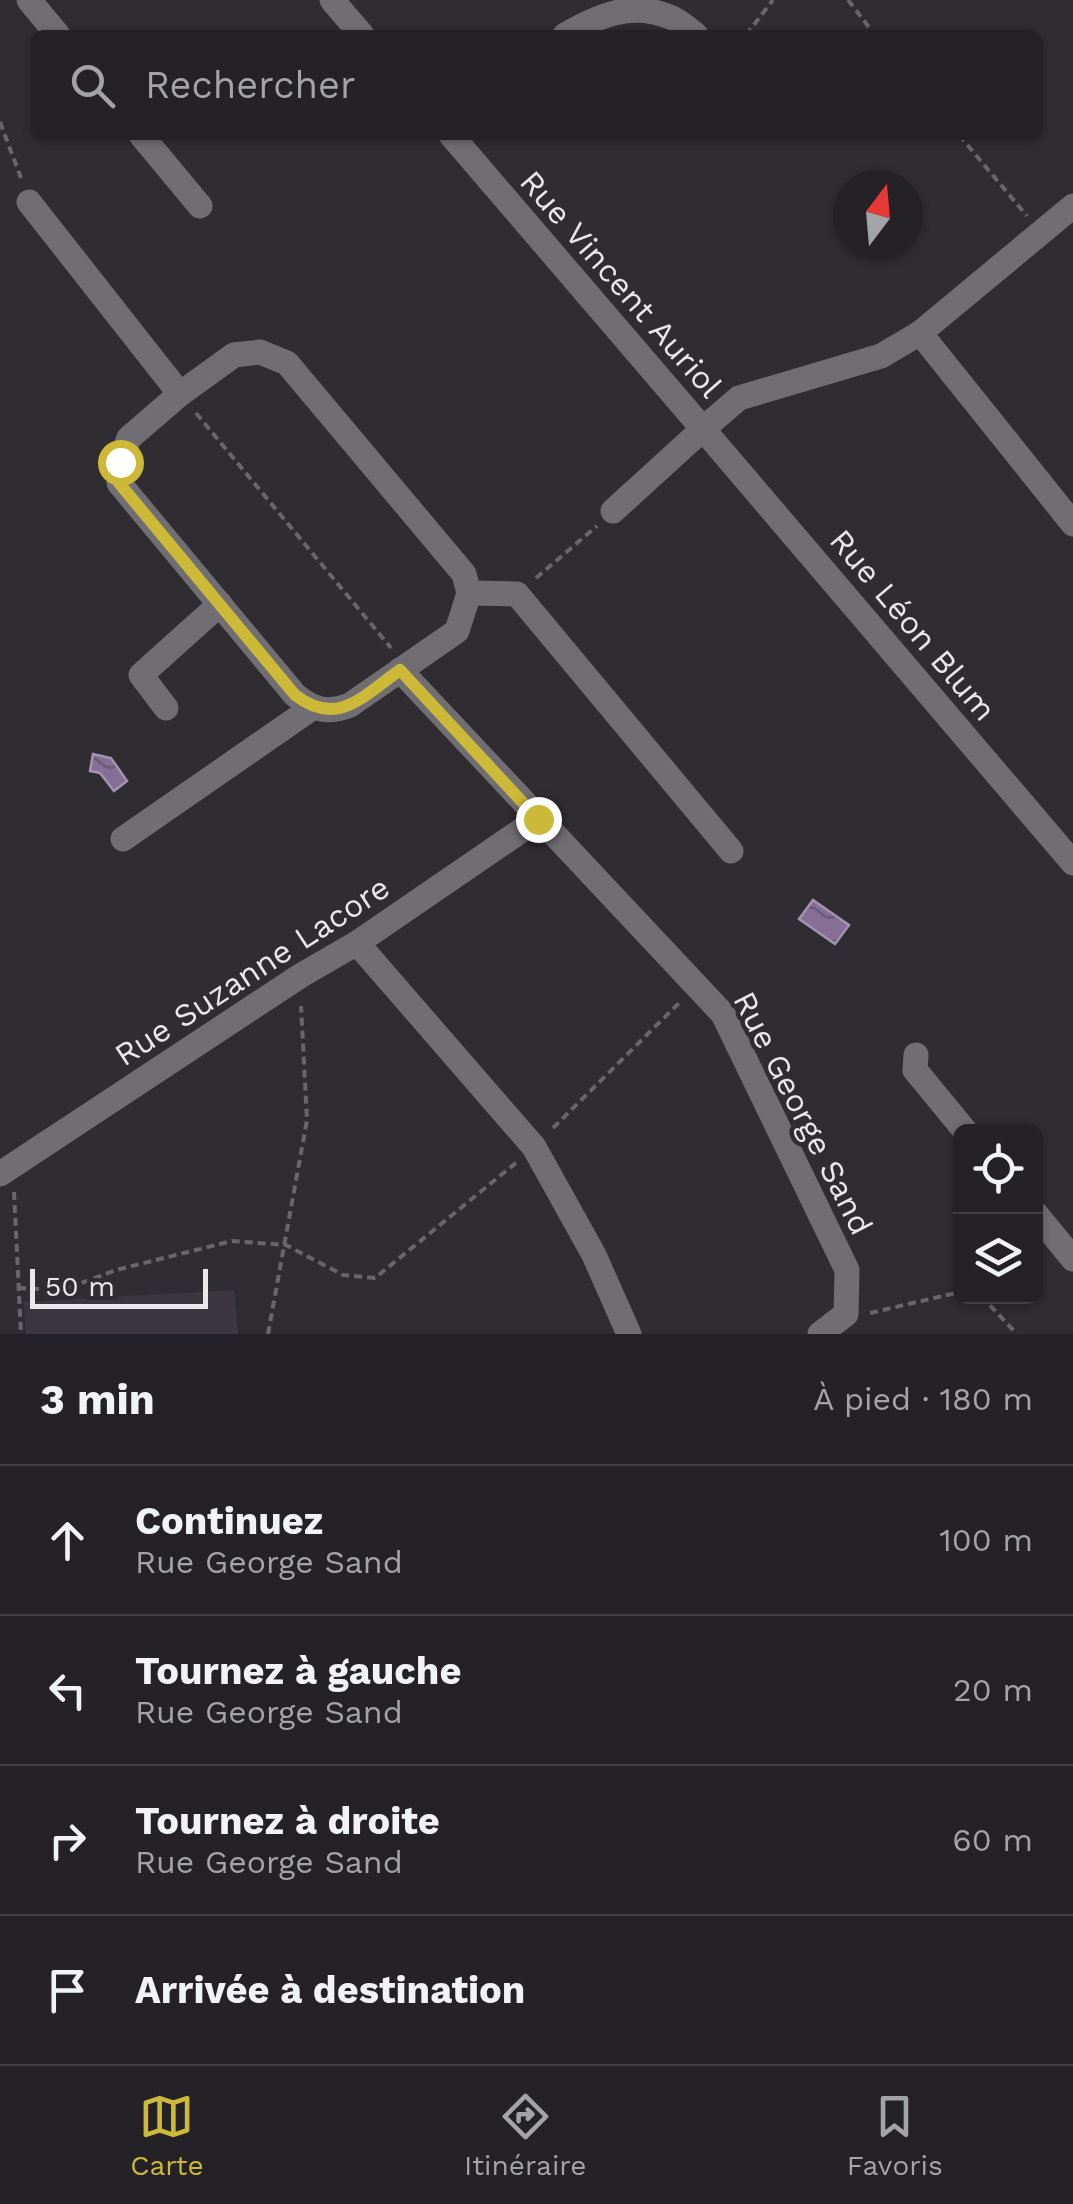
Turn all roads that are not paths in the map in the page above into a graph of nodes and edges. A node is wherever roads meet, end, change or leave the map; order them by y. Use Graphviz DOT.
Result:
graph roads {
  1 [pos="29,0"];
  2 [pos="332,0"];
  3 [pos="54,30"];
  4 [pos="358,30"];
  5 [pos="573,30"];
  6 [pos="689,30"];
  7 [pos="145,140"];
  8 [pos="455,140"];
  9 [pos="28,202"];
  10 [pos="200,206"];
  11 [pos="1073,206"];
  12 [pos="920,333"];
  13 [pos="180,394"];
  14 [pos="703,429"];
  15 [pos="613,512"];
  16 [pos="1073,524"];
  17 [pos="469,594"];
  18 [pos="220,604"];
  19 [pos="400,670"];
  20 [pos="166,708"];
  21 [pos="312,708"];
  22 [pos="538,819"];
  23 [pos="124,839"];
  24 [pos="730,851"];
  25 [pos="1073,863"];
  26 [pos="357,943"];
  27 [pos="916,1055"];
  28 [pos="959,1124"];
  29 [pos="6,1171"];
  30 [pos="1043,1223"];
  31 [pos="1073,1259"];
  32 [pos="629,1334"];
  33 [pos="820,1334"];
  1 -- 3 [label="street"];
  2 -- 4 [label="street"];
  5 -- 6 [label="street"];
  7 -- 10 [label="street"];
  8 -- 14 [label="street, Rue Vincent Auriol"];
  9 -- 13 [label="street"];
  11 -- 12 [label="street, Rue Vincent Auriol"];
  12 -- 14 [label="street, Rue Vincent Auriol"];
  12 -- 16 [label="street"];
  13 -- 17 [label="street"];
  13 -- 18 [label="street"];
  14 -- 15 [label="street, Rue Vincent Auriol"];
  14 -- 25 [label="street, Rue Léon Blum"];
  17 -- 19 [label="street"];
  17 -- 24 [label="street"];
  18 -- 20 [label="street"];
  18 -- 21 [label="street"];
  19 -- 21 [label="street"];
  19 -- 22 [label="street, Rue George Sand"];
  21 -- 23 [label="street"];
  22 -- 26 [label="street, Rue Suzanne Lacore"];
  22 -- 33 [label="street, Rue George Sand"];
  26 -- 29 [label="street, Rue Suzanne Lacore"];
  26 -- 32 [label="street"];
  27 -- 28 [label="street"];
  30 -- 31 [label="street"];
}
